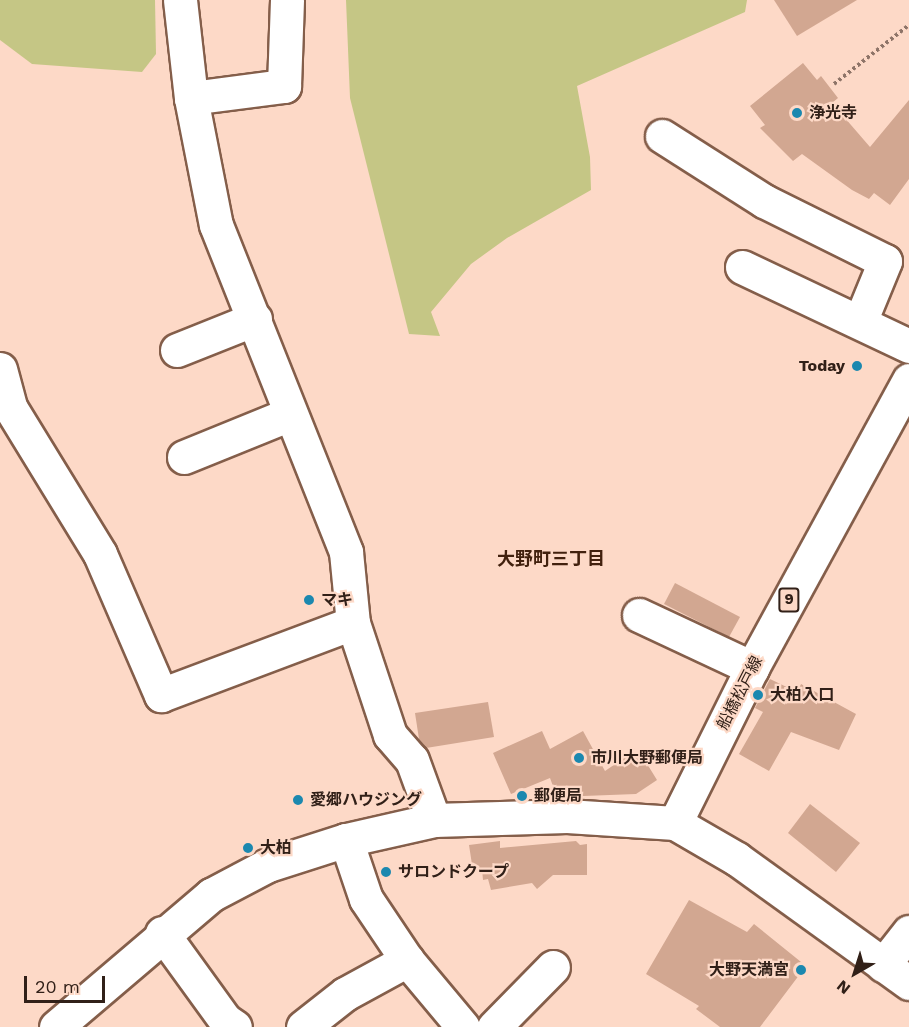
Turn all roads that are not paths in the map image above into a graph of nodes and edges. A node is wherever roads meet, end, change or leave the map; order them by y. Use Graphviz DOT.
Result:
graph roads {
  1 [pos="180,0"];
  2 [pos="287,0"];
  3 [pos="191,98"];
  4 [pos="662,136"];
  5 [pos="742,267"];
  6 [pos="255,319"];
  7 [pos="860,322"];
  8 [pos="909,346"];
  9 [pos="177,350"];
  10 [pos="0,369"];
  11 [pos="909,380"];
  12 [pos="290,414"];
  13 [pos="184,457"];
  14 [pos="639,615"];
  15 [pos="353,623"];
  16 [pos="752,668"];
  17 [pos="434,820"];
  18 [pos="675,823"];
  19 [pos="346,840"];
  20 [pos="909,932"];
  21 [pos="162,933"];
  22 [pos="407,960"];
  23 [pos="553,967"];
  24 [pos="896,974"];
  25 [pos="56,1027"];
  26 [pos="235,1027"];
  27 [pos="303,1027"];
  28 [pos="463,1027"];
  29 [pos="494,1027"];
  1 -- 3 [label="street"];
  2 -- 3 [label="street"];
  3 -- 6 [label="street"];
  4 -- 7 [label="street"];
  5 -- 7 [label="street"];
  6 -- 9 [label="street"];
  6 -- 12 [label="street"];
  7 -- 8 [label="street"];
  10 -- 15 [label="street"];
  11 -- 16 [label="street, 船橋松戸線 / 9"];
  12 -- 13 [label="street"];
  12 -- 15 [label="street"];
  14 -- 16 [label="street"];
  15 -- 17 [label="street"];
  16 -- 18 [label="street, 船橋松戸線 / 9"];
  17 -- 18 [label="street"];
  17 -- 19 [label="street"];
  18 -- 24 [label="street"];
  19 -- 21 [label="street"];
  19 -- 22 [label="street"];
  20 -- 24 [label="street"];
  21 -- 25 [label="street"];
  21 -- 26 [label="street"];
  22 -- 27 [label="street"];
  22 -- 28 [label="street"];
  23 -- 29 [label="street"];
}
